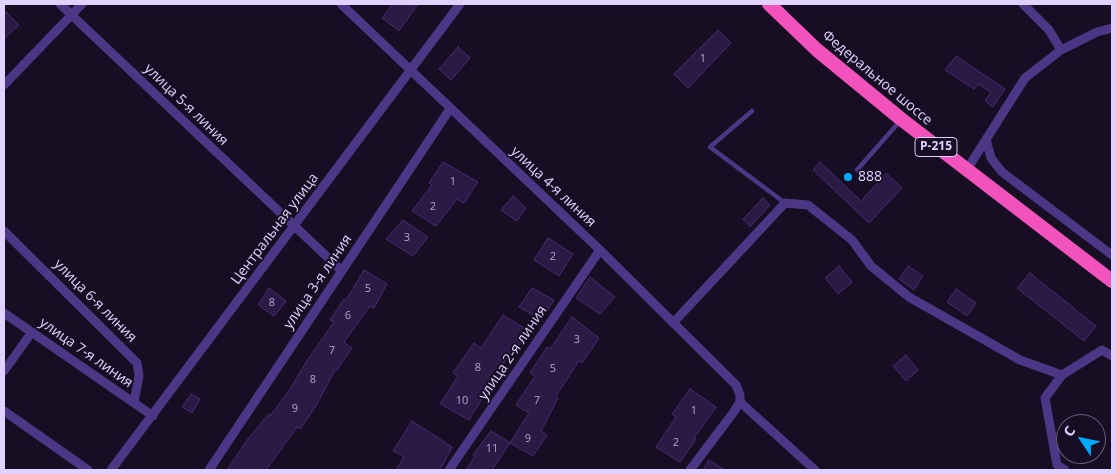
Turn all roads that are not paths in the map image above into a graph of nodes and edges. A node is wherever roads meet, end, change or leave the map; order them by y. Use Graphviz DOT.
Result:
graph roads {
  1 [pos="60,4"];
  2 [pos="82,4"];
  3 [pos="341,4"];
  4 [pos="460,4"];
  5 [pos="769,4"];
  6 [pos="1023,4"];
  7 [pos="72,15"];
  8 [pos="1112,28"];
  9 [pos="1061,50"];
  10 [pos="410,70"];
  11 [pos="4,85"];
  12 [pos="450,109"];
  13 [pos="752,111"];
  14 [pos="901,120"];
  15 [pos="986,139"];
  16 [pos="857,170"];
  17 [pos="966,171"];
  18 [pos="785,203"];
  19 [pos="294,227"];
  20 [pos="4,231"];
  21 [pos="600,250"];
  22 [pos="1112,255"];
  23 [pos="342,271"];
  24 [pos="1112,281"];
  25 [pos="4,312"];
  26 [pos="673,323"];
  27 [pos="32,332"];
  28 [pos="1112,356"];
  29 [pos="4,371"];
  30 [pos="1062,375"];
  31 [pos="740,398"];
  32 [pos="134,402"];
  33 [pos="4,411"];
  34 [pos="153,416"];
  35 [pos="88,470"];
  36 [pos="111,470"];
  37 [pos="209,470"];
  38 [pos="449,470"];
  39 [pos="690,470"];
  40 [pos="815,470"];
  41 [pos="1065,470"];
  1 -- 7 [label="street, улица 5-я линия"];
  2 -- 7 [label="street"];
  3 -- 10 [label="street, улица 4-я линия"];
  4 -- 10 [label="street, Центральная улица"];
  5 -- 14 [label="highway, Федеральное шоссе / Р-215"];
  6 -- 9 [label="street"];
  7 -- 11 [label="street"];
  7 -- 19 [label="street, улица 5-я линия"];
  8 -- 9 [label="street"];
  9 -- 15 [label="street"];
  10 -- 12 [label="street, улица 4-я линия"];
  10 -- 19 [label="street, Центральная улица"];
  12 -- 21 [label="street, улица 4-я линия"];
  12 -- 23 [label="street, улица 3-я линия"];
  13 -- 18 [label="lane"];
  14 -- 16 [label="lane"];
  14 -- 17 [label="highway, Федеральное шоссе / Р-215"];
  15 -- 17 [label="street"];
  15 -- 22 [label="street"];
  17 -- 24 [label="highway, Федеральное шоссе / Р-215"];
  18 -- 26 [label="street"];
  18 -- 30 [label="street"];
  19 -- 23 [label="street, улица 5-я линия"];
  19 -- 34 [label="street, Центральная улица"];
  20 -- 32 [label="street, улица 6-я линия"];
  21 -- 26 [label="street, улица 4-я линия"];
  21 -- 38 [label="street, улица 2-я линия"];
  23 -- 37 [label="street, улица 3-я линия"];
  25 -- 27 [label="street, улица 7-я линия"];
  26 -- 31 [label="street, улица 4-я линия"];
  27 -- 29 [label="street"];
  27 -- 32 [label="street, улица 7-я линия"];
  28 -- 30 [label="street"];
  30 -- 41 [label="street"];
  31 -- 39 [label="street"];
  31 -- 40 [label="street, улица 4-я линия"];
  32 -- 34 [label="street, улица 7-я линия"];
  33 -- 35 [label="street"];
  34 -- 36 [label="street, Центральная улица"];
}
